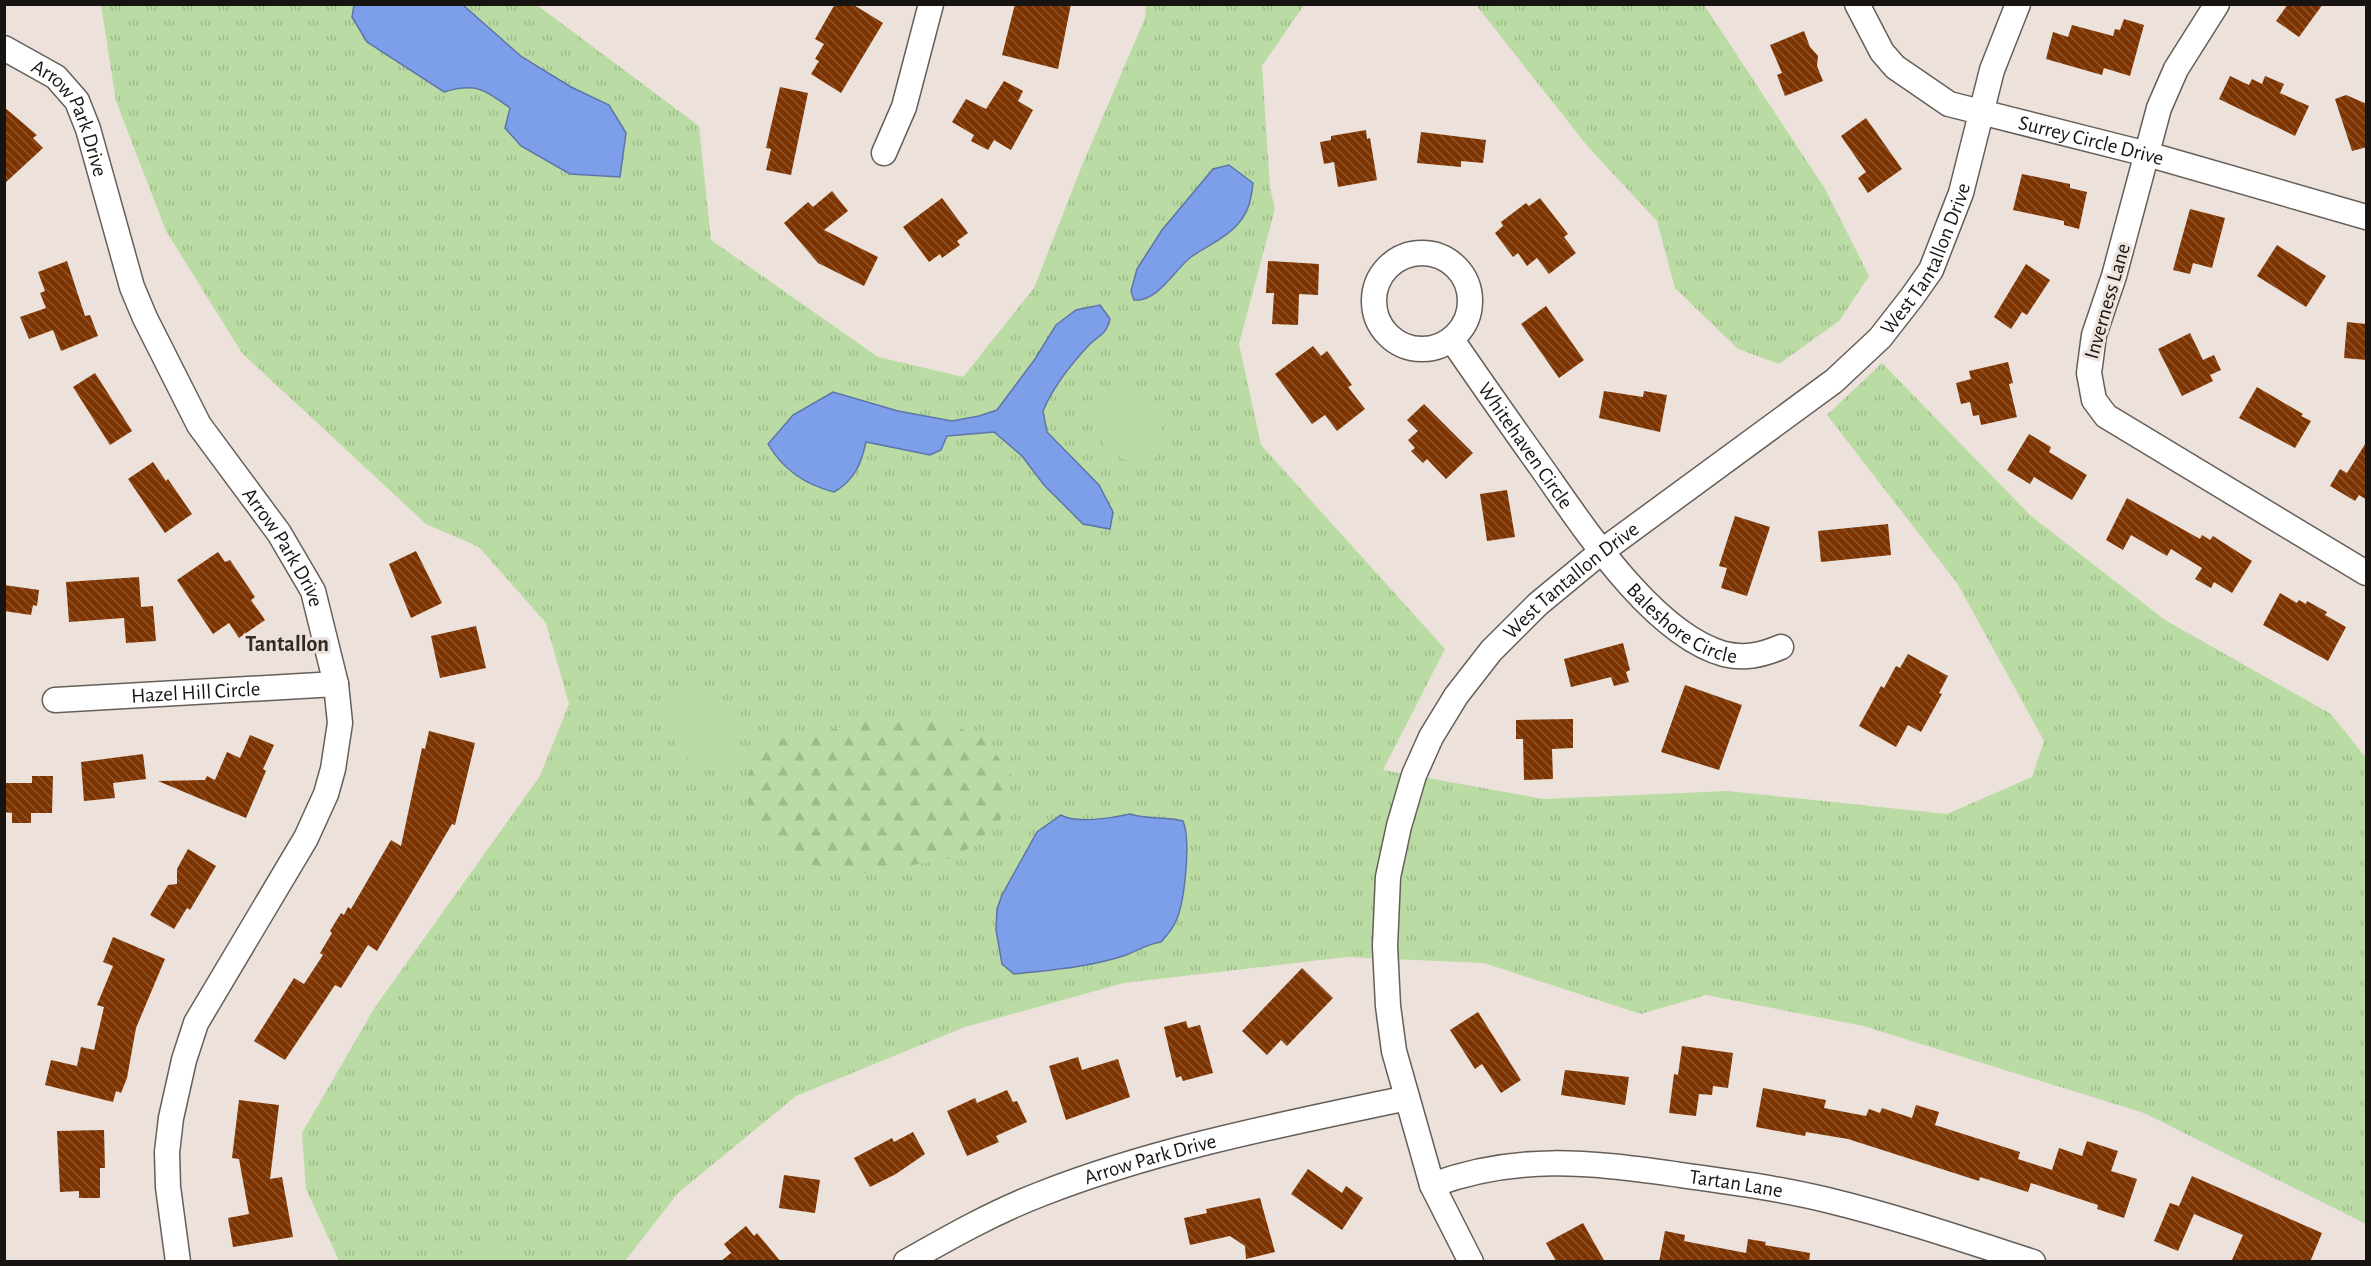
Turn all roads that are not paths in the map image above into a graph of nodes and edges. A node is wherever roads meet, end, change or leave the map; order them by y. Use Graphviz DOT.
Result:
graph roads {
  1 [pos="931,4"];
  2 [pos="1857,4"];
  3 [pos="2018,4"];
  4 [pos="2217,4"];
  5 [pos="4,48"];
  6 [pos="1979,113"];
  7 [pos="884,153"];
  8 [pos="2147,154"];
  9 [pos="2367,217"];
  10 [pos="1452,340"];
  11 [pos="1600,552"];
  12 [pos="2367,573"];
  13 [pos="1781,647"];
  14 [pos="336,684"];
  15 [pos="55,700"];
  16 [pos="1407,1098"];
  17 [pos="1432,1185"];
  18 [pos="178,1262"];
  19 [pos="906,1262"];
  20 [pos="1471,1262"];
  21 [pos="2033,1262"];
  1 -- 7 [label="street"];
  2 -- 6 [label="street, Surrey Circle Drive"];
  3 -- 6 [label="street, West Tantallon Drive"];
  4 -- 8 [label="street, Inverness Lane"];
  5 -- 14 [label="street, Arrow Park Drive"];
  6 -- 8 [label="street, Surrey Circle Drive"];
  6 -- 11 [label="street, West Tantallon Drive"];
  8 -- 9 [label="street, Surrey Circle Drive"];
  8 -- 12 [label="street, Inverness Lane"];
  10 -- 10 [label="street"];
  10 -- 11 [label="street, Whitehaven Circle"];
  11 -- 13 [label="street, Baleshore Circle"];
  11 -- 16 [label="street, West Tantallon Drive"];
  14 -- 15 [label="street, Hazel Hill Circle"];
  14 -- 18 [label="street, Arrow Park Drive"];
  16 -- 17 [label="street, West Tantallon Drive"];
  16 -- 19 [label="street, Arrow Park Drive"];
  17 -- 20 [label="street, West Tantallon Drive"];
  17 -- 21 [label="street, Tartan Lane"];
}
